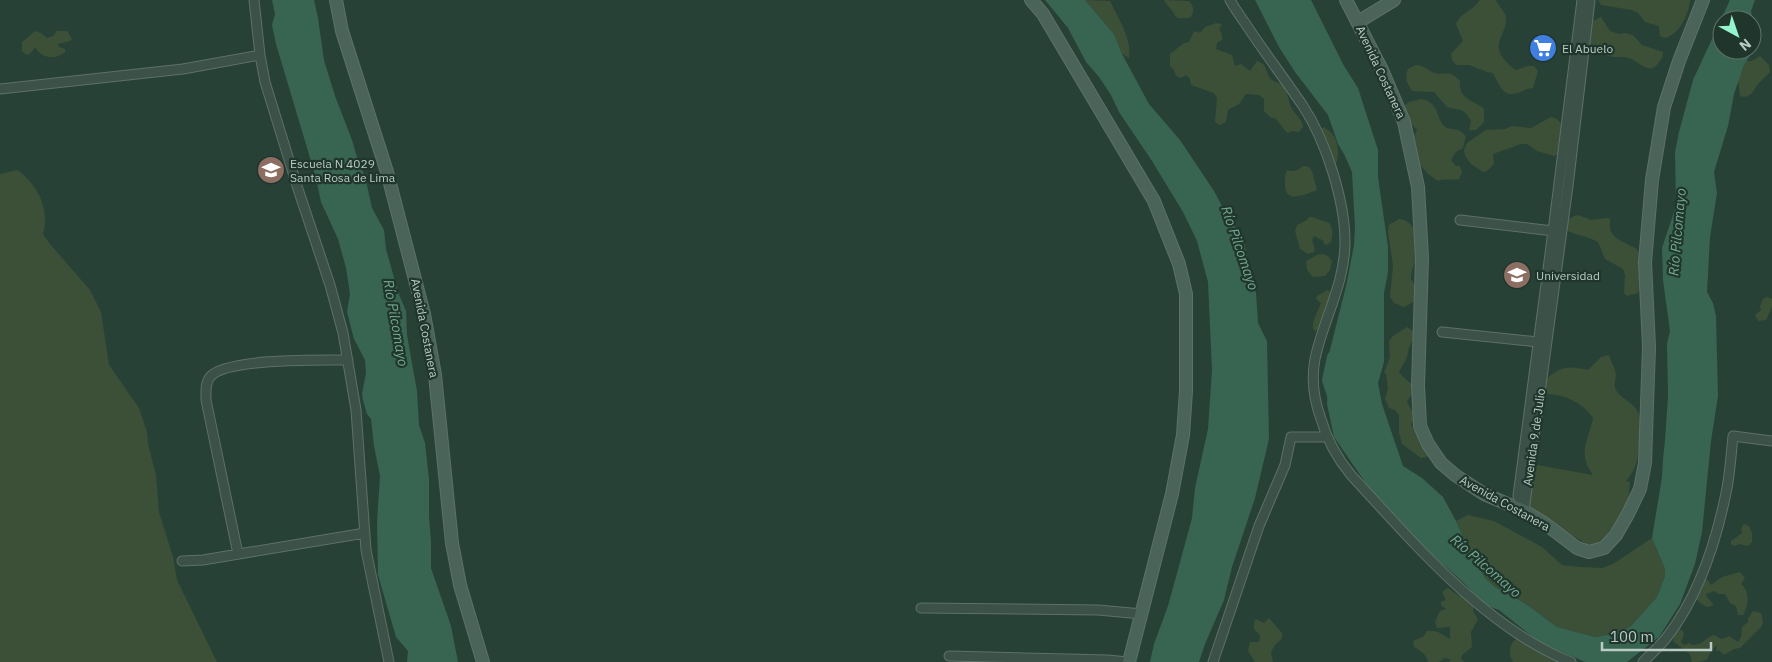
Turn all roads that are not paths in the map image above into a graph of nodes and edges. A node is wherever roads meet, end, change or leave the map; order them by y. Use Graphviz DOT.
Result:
graph roads {
  1 [pos="254,0"];
  2 [pos="336,0"];
  3 [pos="1031,0"];
  4 [pos="1230,0"];
  5 [pos="1346,0"];
  6 [pos="1394,0"];
  7 [pos="1582,0"];
  8 [pos="1590,0"];
  9 [pos="1703,0"];
  10 [pos="1358,22"];
  11 [pos="1579,53"];
  12 [pos="260,55"];
  13 [pos="0,89"];
  14 [pos="1460,220"];
  15 [pos="1553,231"];
  16 [pos="1550,285"];
  17 [pos="1442,332"];
  18 [pos="1538,342"];
  19 [pos="348,360"];
  20 [pos="1326,437"];
  21 [pos="1772,441"];
  22 [pos="1524,511"];
  23 [pos="365,533"];
  24 [pos="238,554"];
  25 [pos="182,561"];
  26 [pos="921,608"];
  27 [pos="1142,614"];
  28 [pos="949,656"];
  29 [pos="389,662"];
  30 [pos="483,662"];
  31 [pos="1128,662"];
  32 [pos="1213,662"];
  33 [pos="1571,662"];
  34 [pos="1642,662"];
  1 -- 12 [label="street"];
  2 -- 30 [label="street, Avenida Costanera"];
  3 -- 27 [label="street"];
  4 -- 20 [label="street"];
  5 -- 10 [label="street, Avenida Costanera"];
  6 -- 10 [label="street"];
  7 -- 11 [label="street, Avenida 9 de Julio"];
  8 -- 11 [label="street, Avenida 9 de Julio"];
  9 -- 22 [label="street, Avenida Costanera"];
  10 -- 22 [label="street, Avenida Costanera"];
  11 -- 15 [label="street, Avenida 9 de Julio"];
  11 -- 16 [label="street, Avenida 9 de Julio"];
  12 -- 13 [label="street"];
  12 -- 19 [label="street"];
  14 -- 15 [label="street"];
  15 -- 16 [label="street, Avenida 9 de Julio"];
  16 -- 18 [label="street, Avenida 9 de Julio"];
  16 -- 22 [label="street, Avenida 9 de Julio"];
  17 -- 18 [label="street"];
  18 -- 22 [label="street, Avenida 9 de Julio"];
  19 -- 23 [label="street"];
  19 -- 24 [label="street"];
  20 -- 32 [label="street"];
  20 -- 33 [label="street"];
  21 -- 34 [label="street"];
  23 -- 24 [label="street"];
  23 -- 29 [label="street"];
  24 -- 25 [label="street"];
  26 -- 27 [label="street"];
  27 -- 31 [label="street"];
  28 -- 31 [label="street"];
}
